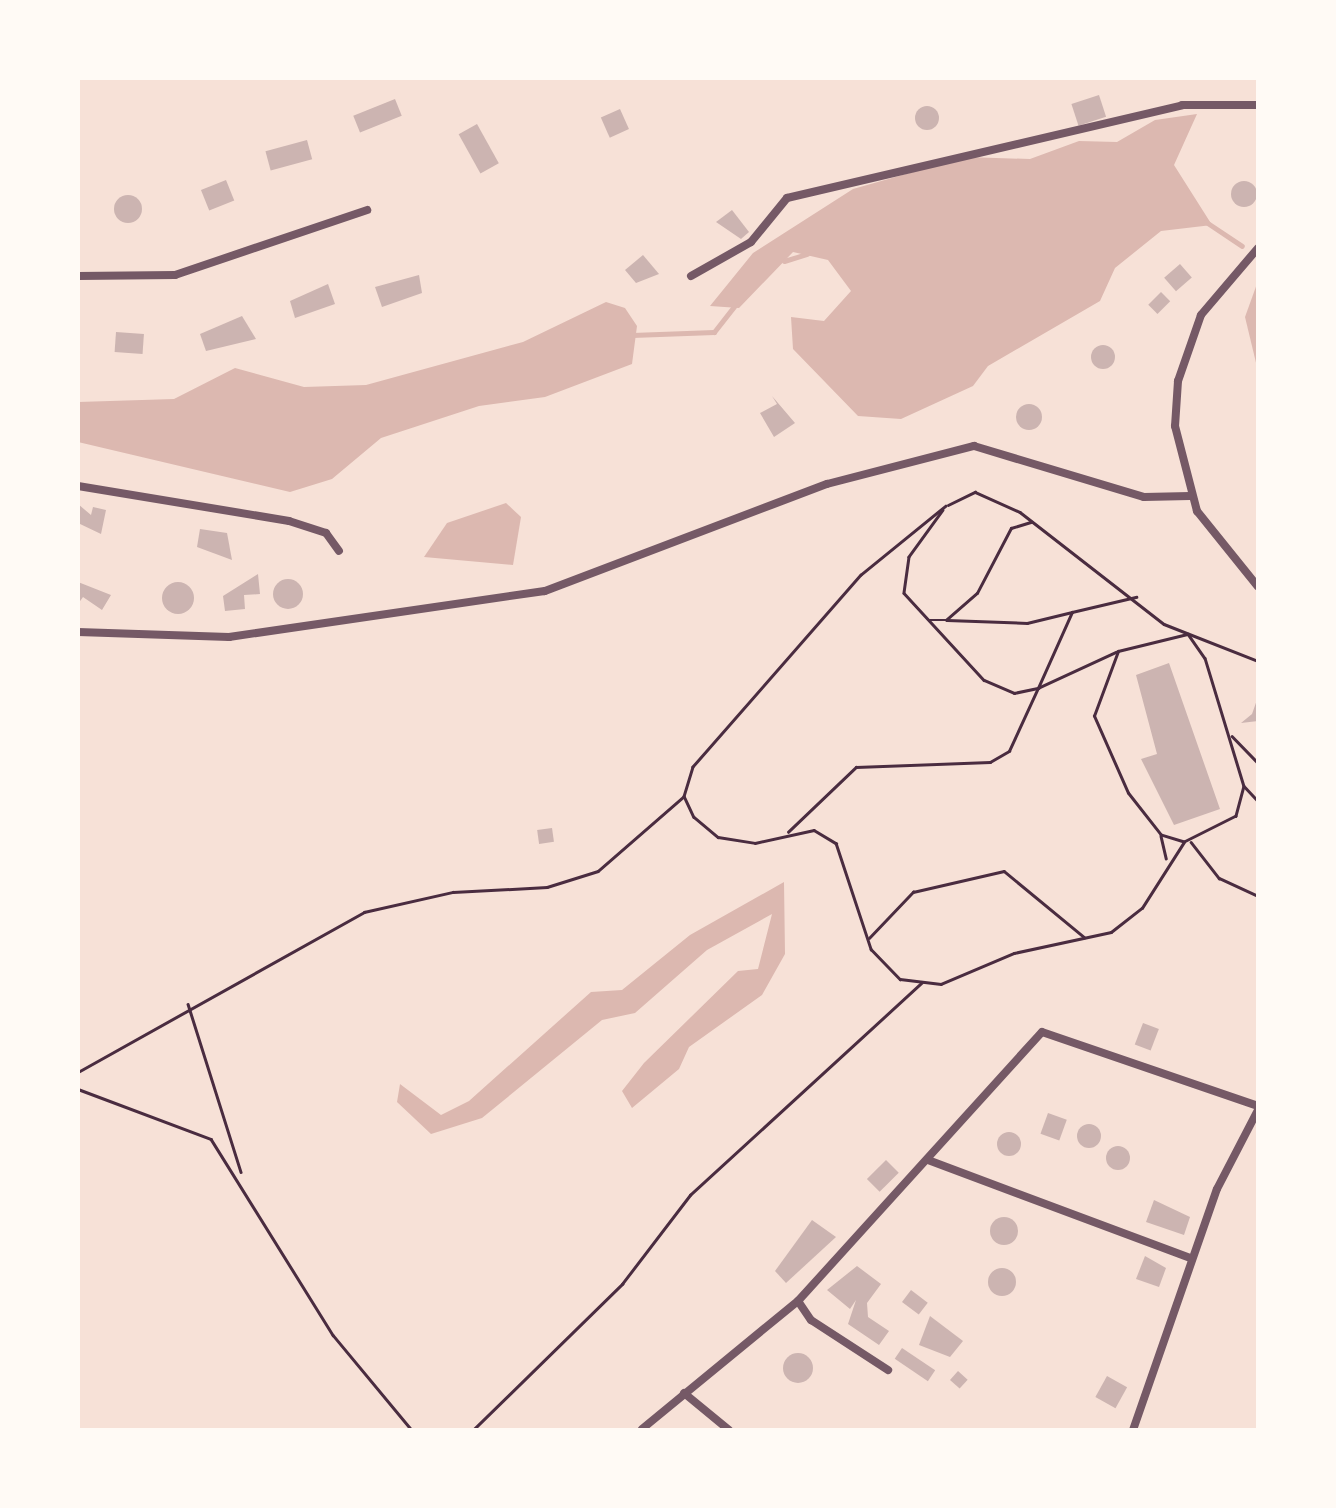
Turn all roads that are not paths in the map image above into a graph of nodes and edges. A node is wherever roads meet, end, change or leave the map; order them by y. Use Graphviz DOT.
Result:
graph roads {
  1 [pos="1258,105"];
  2 [pos="367,210"];
  3 [pos="1258,248"];
  4 [pos="78,276"];
  5 [pos="692,276"];
  6 [pos="78,486"];
  7 [pos="1190,496"];
  8 [pos="339,551"];
  9 [pos="1258,587"];
  10 [pos="78,632"];
  11 [pos="1258,1108"];
  12 [pos="928,1160"];
  13 [pos="1190,1258"];
  14 [pos="798,1301"];
  15 [pos="888,1370"];
  16 [pos="684,1393"];
  17 [pos="642,1429"];
  18 [pos="729,1430"];
  19 [pos="1133,1430"];
  1 -- 5 [label="street"];
  2 -- 4 [label="street"];
  3 -- 7 [label="street"];
  6 -- 8 [label="street"];
  7 -- 9 [label="street"];
  7 -- 10 [label="street"];
  11 -- 12 [label="street"];
  11 -- 13 [label="street"];
  12 -- 13 [label="street"];
  12 -- 14 [label="street"];
  13 -- 19 [label="street"];
  14 -- 15 [label="street"];
  14 -- 16 [label="street"];
  16 -- 17 [label="street"];
  16 -- 18 [label="street"];
}
